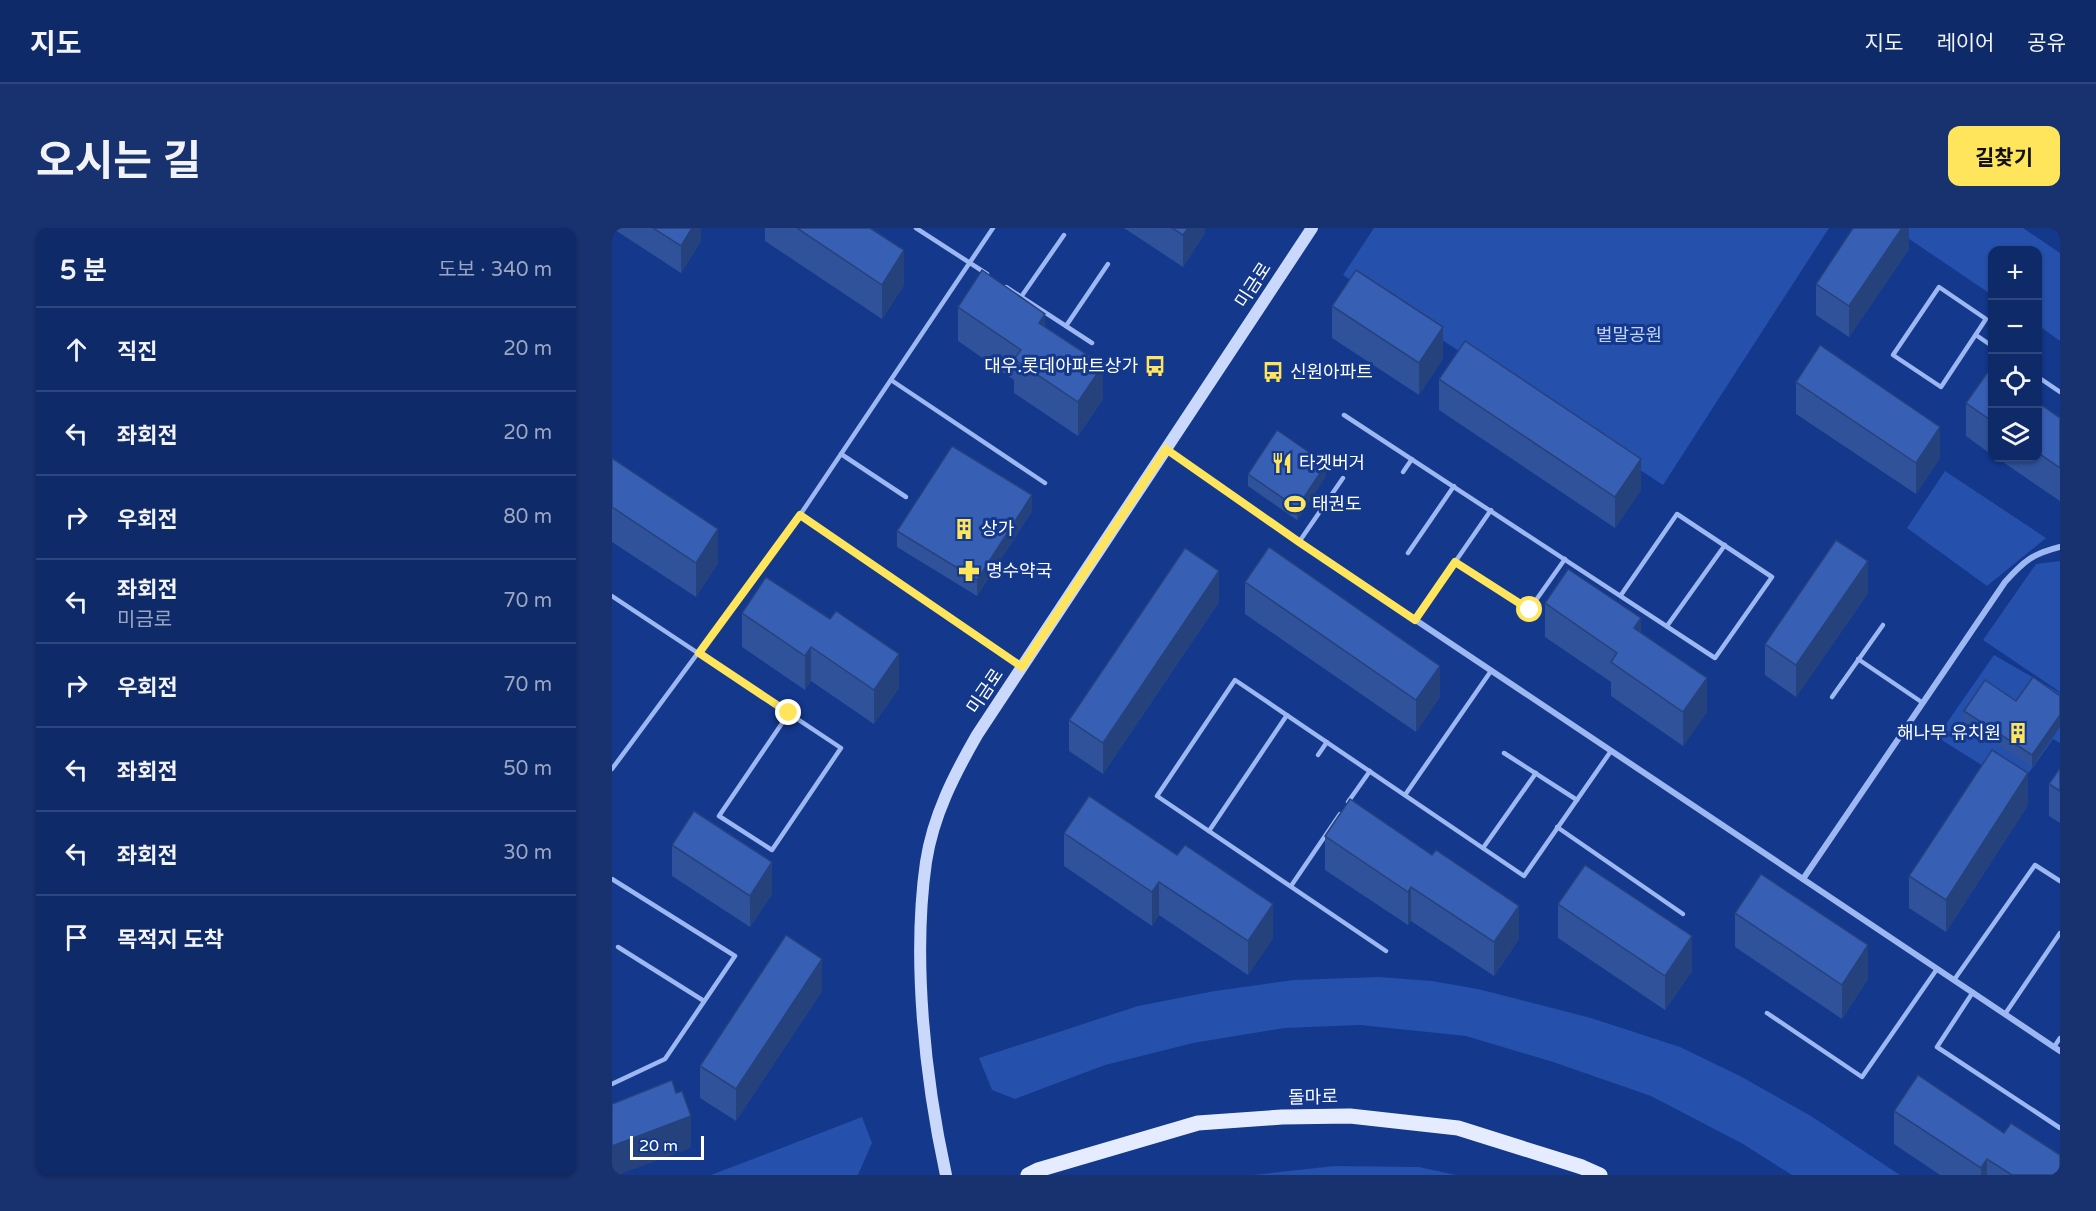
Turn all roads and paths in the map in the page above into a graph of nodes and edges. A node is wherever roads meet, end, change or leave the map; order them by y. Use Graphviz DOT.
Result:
graph roads {
  1 [pos="916,228"];
  2 [pos="993,228"];
  3 [pos="1312,228"];
  4 [pos="1064,235"];
  5 [pos="970,263"];
  6 [pos="1108,264"];
  7 [pos="996,280"];
  8 [pos="1004,286"];
  9 [pos="1021,297"];
  10 [pos="1066,326"];
  11 [pos="1976,334"];
  12 [pos="1092,343"];
  13 [pos="1988,343"];
  14 [pos="2042,379"];
  15 [pos="891,380"];
  16 [pos="2060,392"];
  17 [pos="1344,415"];
  18 [pos="1166,449"];
  19 [pos="841,454"];
  20 [pos="1412,459"];
  21 [pos="1403,472"];
  22 [pos="1342,478"];
  23 [pos="1045,483"];
  24 [pos="1454,486"];
  25 [pos="906,497"];
  26 [pos="1491,510"];
  27 [pos="800,515"];
  28 [pos="1299,542"];
  29 [pos="1725,545"];
  30 [pos="2060,547"];
  31 [pos="1408,554"];
  32 [pos="1565,559"];
  33 [pos="1455,562"];
  34 [pos="1621,595"];
  35 [pos="612,596"];
  36 [pos="1415,620"];
  37 [pos="1883,624"];
  38 [pos="1668,626"];
  39 [pos="699,653"];
  40 [pos="1858,659"];
  41 [pos="1022,667"];
  42 [pos="1491,670"];
  43 [pos="1832,697"];
  44 [pos="1923,703"];
  45 [pos="789,713"];
  46 [pos="1287,715"];
  47 [pos="1327,742"];
  48 [pos="1611,751"];
  49 [pos="1504,753"];
  50 [pos="1318,755"];
  51 [pos="612,769"];
  52 [pos="1370,771"];
  53 [pos="1536,773"];
  54 [pos="1405,795"];
  55 [pos="1577,800"];
  56 [pos="1557,827"];
  57 [pos="1209,831"];
  58 [pos="1483,848"];
  59 [pos="612,879"];
  60 [pos="1803,879"];
  61 [pos="2060,881"];
  62 [pos="1291,886"];
  63 [pos="1683,914"];
  64 [pos="2060,933"];
  65 [pos="618,947"];
  66 [pos="1386,951"];
  67 [pos="1937,969"];
  68 [pos="1954,980"];
  69 [pos="1973,992"];
  70 [pos="704,1002"];
  71 [pos="1767,1013"];
  72 [pos="2005,1014"];
  73 [pos="2060,1038"];
  74 [pos="2057,1049"];
  75 [pos="612,1084"];
  76 [pos="2060,1128"];
  77 [pos="945,1175"];
  78 [pos="1028,1175"];
  79 [pos="1600,1175"];
  1 -- 5 [label="lane"];
  2 -- 5 [label="lane"];
  3 -- 18 [label="main road, 미금로"];
  4 -- 9 [label="lane"];
  5 -- 7 [label="lane"];
  5 -- 15 [label="lane"];
  6 -- 10 [label="lane"];
  8 -- 9 [label="lane"];
  9 -- 10 [label="lane"];
  10 -- 12 [label="lane"];
  11 -- 11 [label="lane"];
  11 -- 13 [label="lane"];
  14 -- 16 [label="lane"];
  15 -- 19 [label="lane"];
  15 -- 23 [label="lane"];
  17 -- 20 [label="lane"];
  18 -- 28 [label="street"];
  18 -- 41 [label="main road, 미금로"];
  19 -- 25 [label="lane"];
  19 -- 27 [label="lane"];
  20 -- 21 [label="lane"];
  20 -- 24 [label="lane"];
  22 -- 28 [label="lane"];
  24 -- 26 [label="lane"];
  24 -- 31 [label="lane"];
  26 -- 32 [label="lane"];
  26 -- 33 [label="lane"];
  27 -- 39 [label="lane"];
  27 -- 41 [label="lane"];
  28 -- 36 [label="street"];
  29 -- 34 [label="lane"];
  29 -- 38 [label="lane"];
  29 -- 38 [label="lane"];
  30 -- 44 [label="street"];
  32 -- 33 [label="lane"];
  32 -- 34 [label="lane"];
  33 -- 36 [label="lane"];
  34 -- 38 [label="lane"];
  35 -- 39 [label="lane"];
  36 -- 42 [label="street"];
  37 -- 40 [label="lane"];
  39 -- 45 [label="lane"];
  39 -- 51 [label="lane"];
  40 -- 43 [label="lane"];
  40 -- 44 [label="lane"];
  41 -- 77 [label="main road, 미금로"];
  42 -- 48 [label="street"];
  42 -- 54 [label="lane"];
  44 -- 60 [label="street"];
  45 -- 45 [label="lane"];
  46 -- 47 [label="lane"];
  46 -- 57 [label="lane"];
  46 -- 57 [label="lane"];
  47 -- 50 [label="lane"];
  47 -- 52 [label="lane"];
  48 -- 55 [label="lane"];
  48 -- 60 [label="street"];
  49 -- 53 [label="lane"];
  52 -- 54 [label="lane"];
  52 -- 62 [label="lane"];
  53 -- 55 [label="lane"];
  53 -- 58 [label="lane"];
  54 -- 58 [label="lane"];
  55 -- 56 [label="lane"];
  56 -- 58 [label="lane"];
  56 -- 63 [label="lane"];
  57 -- 62 [label="lane"];
  59 -- 70 [label="lane"];
  60 -- 67 [label="street"];
  61 -- 68 [label="lane"];
  62 -- 66 [label="lane"];
  64 -- 72 [label="lane"];
  65 -- 70 [label="lane"];
  67 -- 68 [label="street"];
  67 -- 71 [label="lane"];
  68 -- 69 [label="street"];
  69 -- 72 [label="street"];
  69 -- 76 [label="lane"];
  70 -- 75 [label="lane"];
  72 -- 74 [label="street"];
  73 -- 74 [label="lane"];
  78 -- 79 [label="main road, 돌마로"];
}
